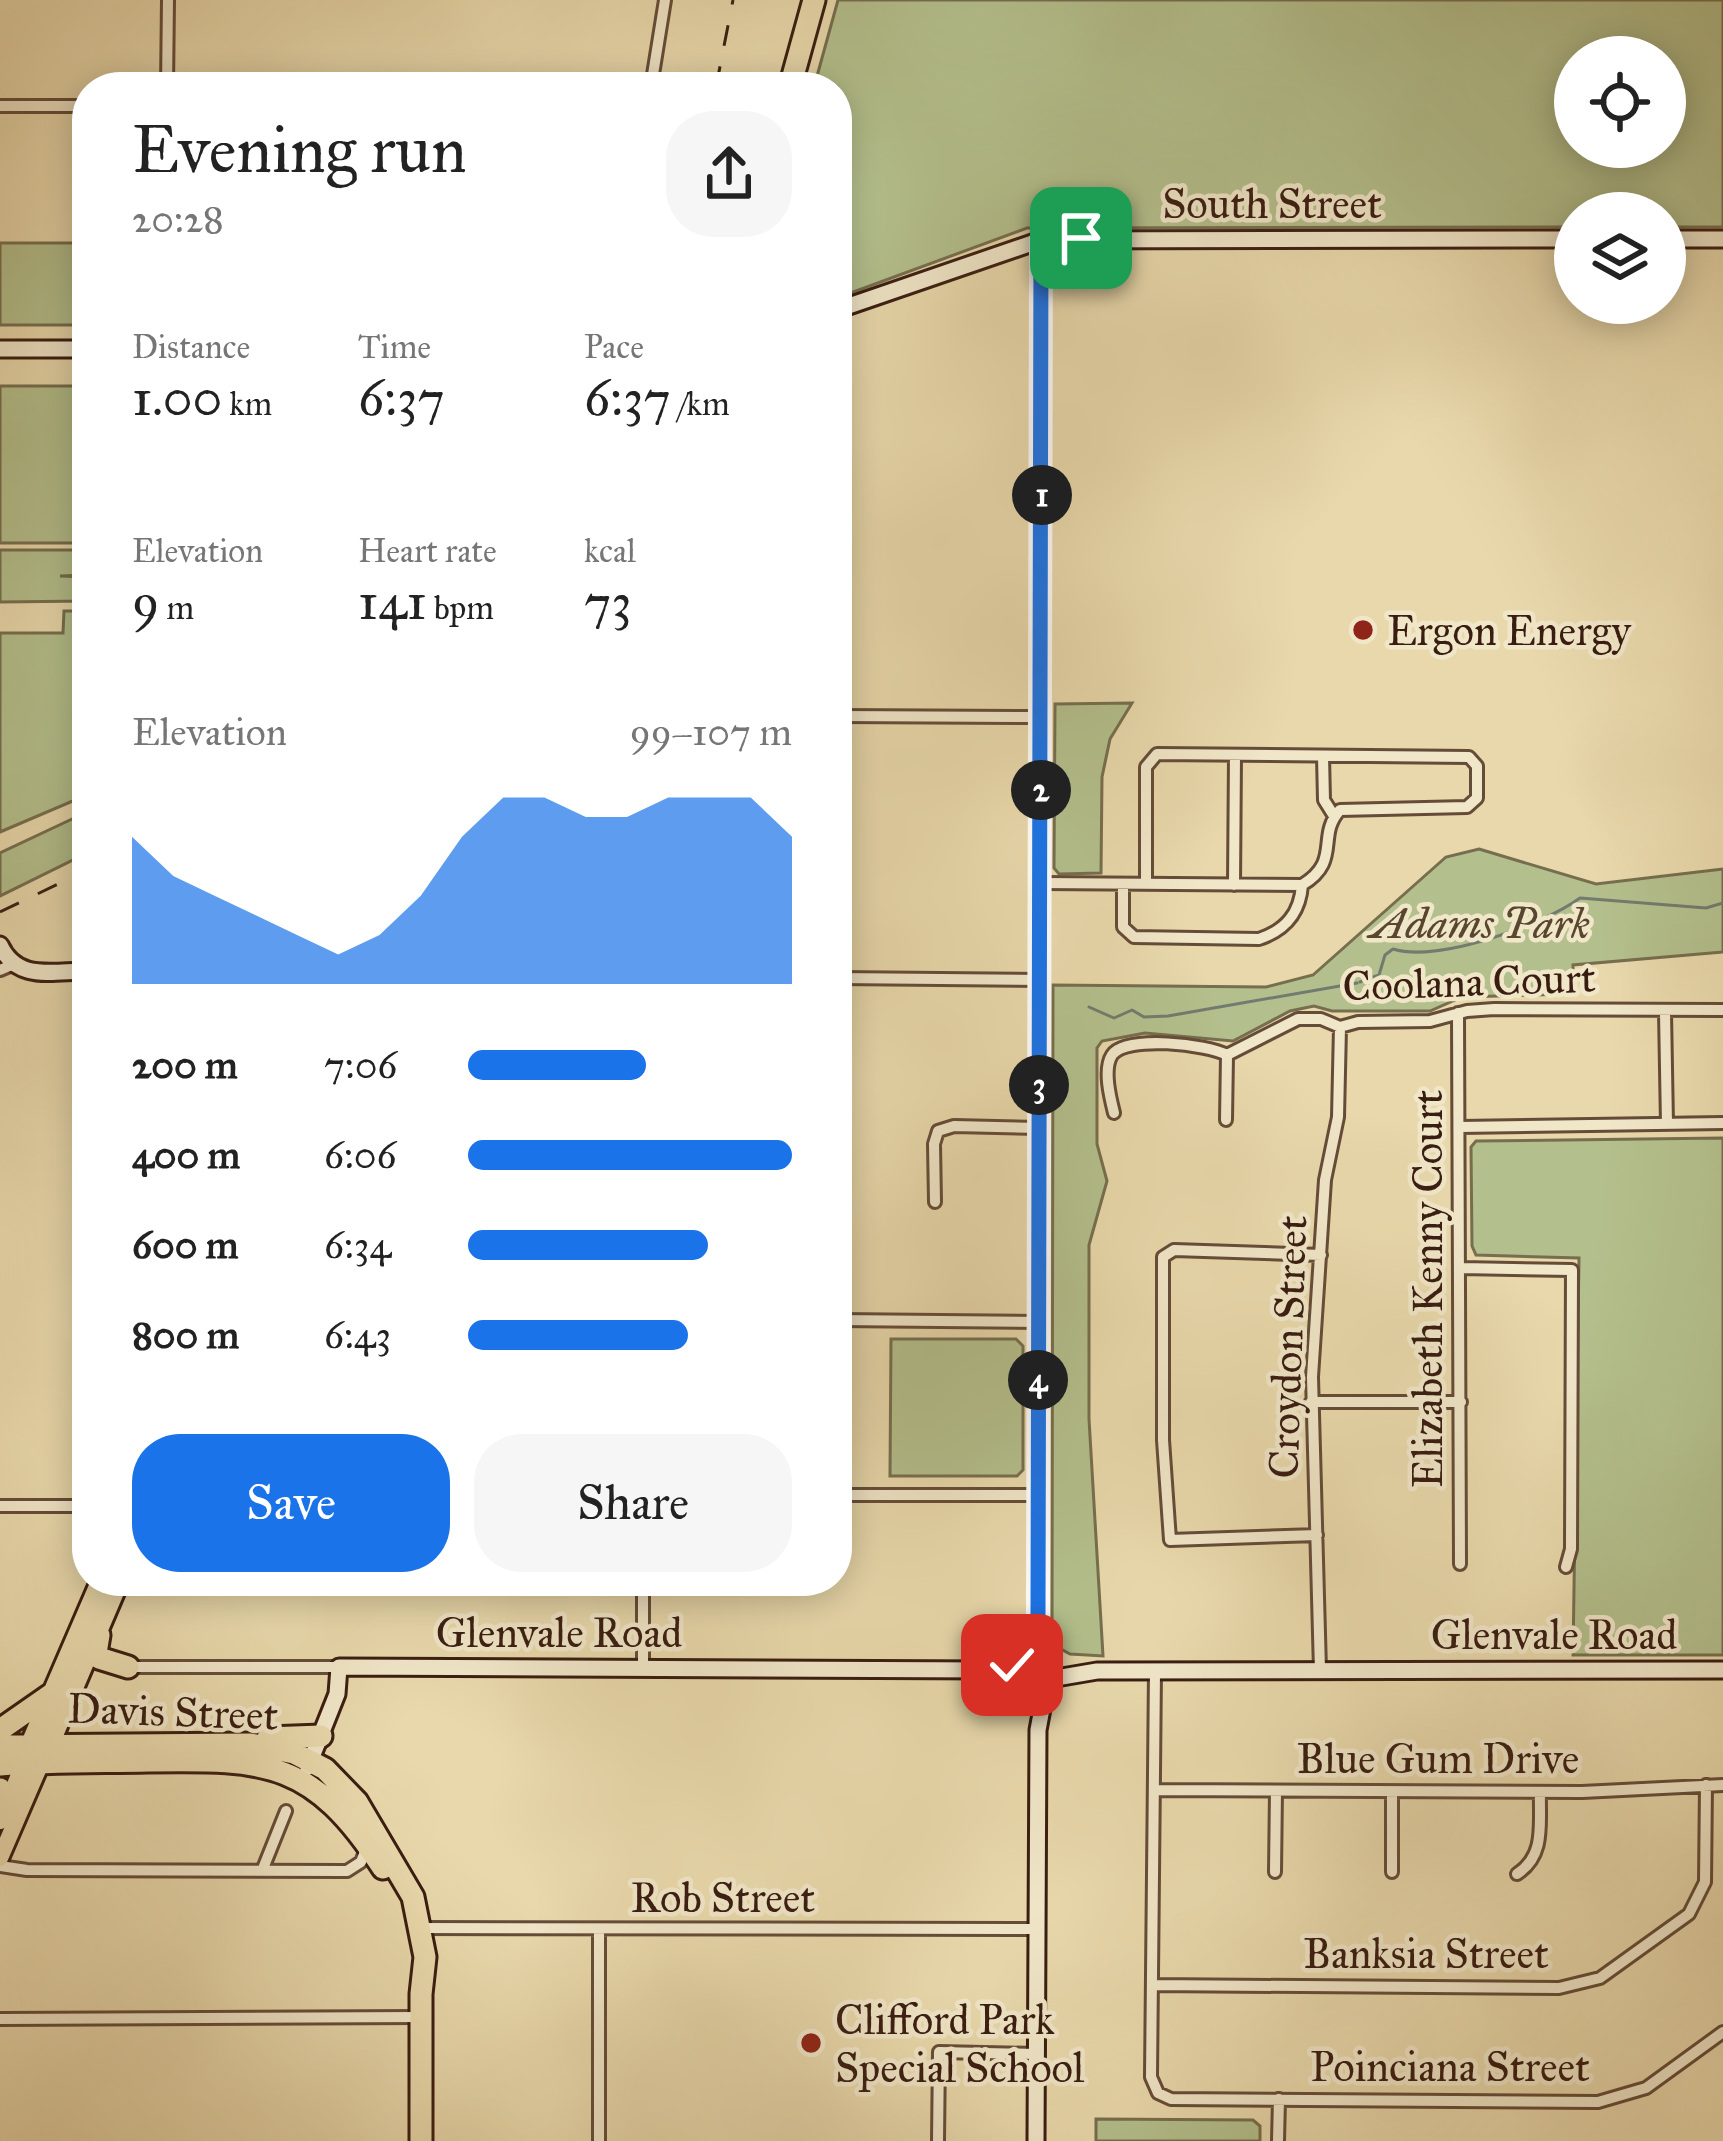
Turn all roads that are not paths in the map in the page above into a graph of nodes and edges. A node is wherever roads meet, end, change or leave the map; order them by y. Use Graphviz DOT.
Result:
graph roads {
  1 [pos="168,0"];
  2 [pos="665,0"];
  3 [pos="814,0"];
  4 [pos="167,72"];
  5 [pos="653,72"];
  6 [pos="794,72"];
  7 [pos="0,106"];
  8 [pos="72,106"];
  9 [pos="1723,238"];
  10 [pos="1554,239"];
  11 [pos="1686,239"];
  12 [pos="1041,240"];
  13 [pos="852,305"];
  14 [pos="0,349"];
  15 [pos="72,349"];
  16 [pos="852,716"];
  17 [pos="1041,717"];
  18 [pos="1235,755"];
  19 [pos="1323,756"];
  20 [pos="1334,816"];
  21 [pos="1042,883"];
  22 [pos="1123,884"];
  23 [pos="1146,884"];
  24 [pos="1234,885"];
  25 [pos="1302,885"];
  26 [pos="0,945"];
  27 [pos="6,967"];
  28 [pos="72,970"];
  29 [pos="852,978"];
  30 [pos="1042,980"];
  31 [pos="1723,1010"];
  32 [pos="1665,1012"];
  33 [pos="1458,1013"];
  34 [pos="1340,1027"];
  35 [pos="1226,1055"];
  36 [pos="1114,1113"];
  37 [pos="1226,1120"];
  38 [pos="1723,1123"];
  39 [pos="1666,1124"];
  40 [pos="1460,1127"];
  41 [pos="1039,1128"];
  42 [pos="935,1202"];
  43 [pos="1321,1255"];
  44 [pos="1462,1268"];
  45 [pos="852,1320"];
  46 [pos="1039,1322"];
  47 [pos="1311,1402"];
  48 [pos="1461,1402"];
  49 [pos="852,1495"];
  50 [pos="1038,1495"];
  51 [pos="0,1506"];
  52 [pos="72,1506"];
  53 [pos="1317,1535"];
  54 [pos="1460,1564"];
  55 [pos="1566,1567"];
  56 [pos="96,1596"];
  57 [pos="111,1596"];
  58 [pos="643,1596"];
  59 [pos="104,1611"];
  60 [pos="1038,1615"];
  61 [pos="1028,1661"];
  62 [pos="128,1666"];
  63 [pos="339,1667"];
  64 [pos="643,1669"];
  65 [pos="990,1670"];
  66 [pos="1320,1670"];
  67 [pos="1723,1670"];
  68 [pos="1155,1671"];
  69 [pos="1042,1674"];
  70 [pos="56,1704"];
  71 [pos="0,1730"];
  72 [pos="321,1736"];
  73 [pos="250,1744"];
  74 [pos="78,1745"];
  75 [pos="0,1746"];
  76 [pos="36,1754"];
  77 [pos="0,1765"];
  78 [pos="307,1771"];
  79 [pos="1723,1785"];
  80 [pos="1706,1786"];
  81 [pos="1154,1790"];
  82 [pos="1276,1791"];
  83 [pos="1392,1792"];
  84 [pos="1540,1792"];
  85 [pos="3,1804"];
  86 [pos="286,1811"];
  87 [pos="367,1846"];
  88 [pos="0,1862"];
  89 [pos="262,1871"];
  90 [pos="1275,1872"];
  91 [pos="1392,1872"];
  92 [pos="1516,1874"];
  93 [pos="416,1928"];
  94 [pos="1037,1929"];
  95 [pos="599,1930"];
  96 [pos="1153,1985"];
  97 [pos="421,2018"];
  98 [pos="0,2019"];
  99 [pos="1723,2032"];
  100 [pos="1036,2054"];
  101 [pos="1279,2099"];
  102 [pos="421,2141"];
  103 [pos="599,2141"];
  104 [pos="938,2141"];
  105 [pos="1036,2141"];
  106 [pos="1279,2141"];
  1 -- 4 [label="street"];
  2 -- 5 [label="street"];
  3 -- 6 [label="highway"];
  7 -- 8 [label="street"];
  9 -- 11 [label="street"];
  10 -- 12 [label="street, South Street"];
  12 -- 13 [label="street, South Street"];
  12 -- 17 [label="street"];
  14 -- 15 [label="street"];
  16 -- 17 [label="street"];
  17 -- 21 [label="street"];
  18 -- 19 [label="street"];
  18 -- 23 [label="street"];
  18 -- 24 [label="street"];
  19 -- 20 [label="street"];
  19 -- 20 [label="street"];
  20 -- 25 [label="street"];
  21 -- 22 [label="street"];
  21 -- 30 [label="street"];
  22 -- 23 [label="street"];
  22 -- 25 [label="street"];
  23 -- 24 [label="street"];
  24 -- 25 [label="street"];
  26 -- 27 [label="street"];
  27 -- 28 [label="street"];
  29 -- 30 [label="street"];
  30 -- 41 [label="street"];
  31 -- 32 [label="street, Coolana Court"];
  32 -- 33 [label="street, Coolana Court"];
  32 -- 39 [label="street"];
  33 -- 34 [label="street, Coolana Court"];
  33 -- 40 [label="street, Elizabeth Kenny Court"];
  34 -- 35 [label="street, Coolana Court"];
  34 -- 43 [label="street, Croydon Street"];
  35 -- 36 [label="street"];
  35 -- 37 [label="street"];
  38 -- 39 [label="street"];
  39 -- 40 [label="street"];
  40 -- 44 [label="street, Elizabeth Kenny Court"];
  41 -- 42 [label="street"];
  41 -- 46 [label="street"];
  43 -- 47 [label="street, Croydon Street"];
  43 -- 53 [label="street"];
  44 -- 48 [label="street, Elizabeth Kenny Court"];
  44 -- 55 [label="street"];
  45 -- 46 [label="street"];
  46 -- 50 [label="street"];
  47 -- 48 [label="street"];
  47 -- 53 [label="street, Croydon Street"];
  48 -- 54 [label="street, Elizabeth Kenny Court"];
  49 -- 50 [label="street"];
  50 -- 60 [label="street"];
  51 -- 52 [label="street"];
  53 -- 66 [label="street, Croydon Street"];
  56 -- 70 [label="highway"];
  57 -- 59 [label="highway"];
  58 -- 64 [label="street"];
  59 -- 62 [label="highway"];
  59 -- 70 [label="highway"];
  60 -- 61 [label="street"];
  60 -- 69 [label="street"];
  61 -- 65 [label="street, Glenvale Road"];
  61 -- 69 [label="street, Glenvale Road"];
  62 -- 63 [label="street, Glenvale Road"];
  63 -- 64 [label="street, Glenvale Road"];
  63 -- 72 [label="street"];
  64 -- 65 [label="street, Glenvale Road"];
  65 -- 69 [label="street, Glenvale Road"];
  66 -- 67 [label="street, Glenvale Road"];
  66 -- 68 [label="street, Glenvale Road"];
  68 -- 69 [label="street, Glenvale Road"];
  68 -- 81 [label="street"];
  69 -- 94 [label="street"];
  70 -- 71 [label="highway"];
  70 -- 74 [label="highway"];
  70 -- 76 [label="highway"];
  72 -- 73 [label="highway"];
  72 -- 78 [label="street"];
  73 -- 74 [label="highway, Davis Street"];
  73 -- 78 [label="highway, Davis Street"];
  74 -- 76 [label="highway, Davis Street"];
  75 -- 76 [label="highway"];
  76 -- 77 [label="highway"];
  76 -- 78 [label="highway, Davis Street"];
  76 -- 85 [label="main road"];
  76 -- 88 [label="main road"];
  78 -- 87 [label="highway"];
  78 -- 93 [label="highway"];
  79 -- 80 [label="street, Blue Gum Drive"];
  80 -- 84 [label="street, Blue Gum Drive"];
  80 -- 96 [label="street, Banksia Street"];
  81 -- 82 [label="street, Blue Gum Drive"];
  81 -- 96 [label="street"];
  82 -- 83 [label="street, Blue Gum Drive"];
  82 -- 90 [label="street"];
  83 -- 84 [label="street, Blue Gum Drive"];
  83 -- 91 [label="street"];
  84 -- 92 [label="street"];
  86 -- 89 [label="street"];
  87 -- 89 [label="street"];
  87 -- 93 [label="highway"];
  88 -- 89 [label="street"];
  93 -- 95 [label="street, Rob Street"];
  93 -- 97 [label="highway"];
  94 -- 95 [label="street, Rob Street"];
  94 -- 100 [label="street"];
  95 -- 103 [label="street"];
  96 -- 101 [label="street, Poinciana Street"];
  97 -- 98 [label="street"];
  97 -- 102 [label="highway"];
  99 -- 101 [label="street, Poinciana Street"];
  100 -- 104 [label="street"];
  100 -- 105 [label="street"];
  101 -- 106 [label="street"];
}
